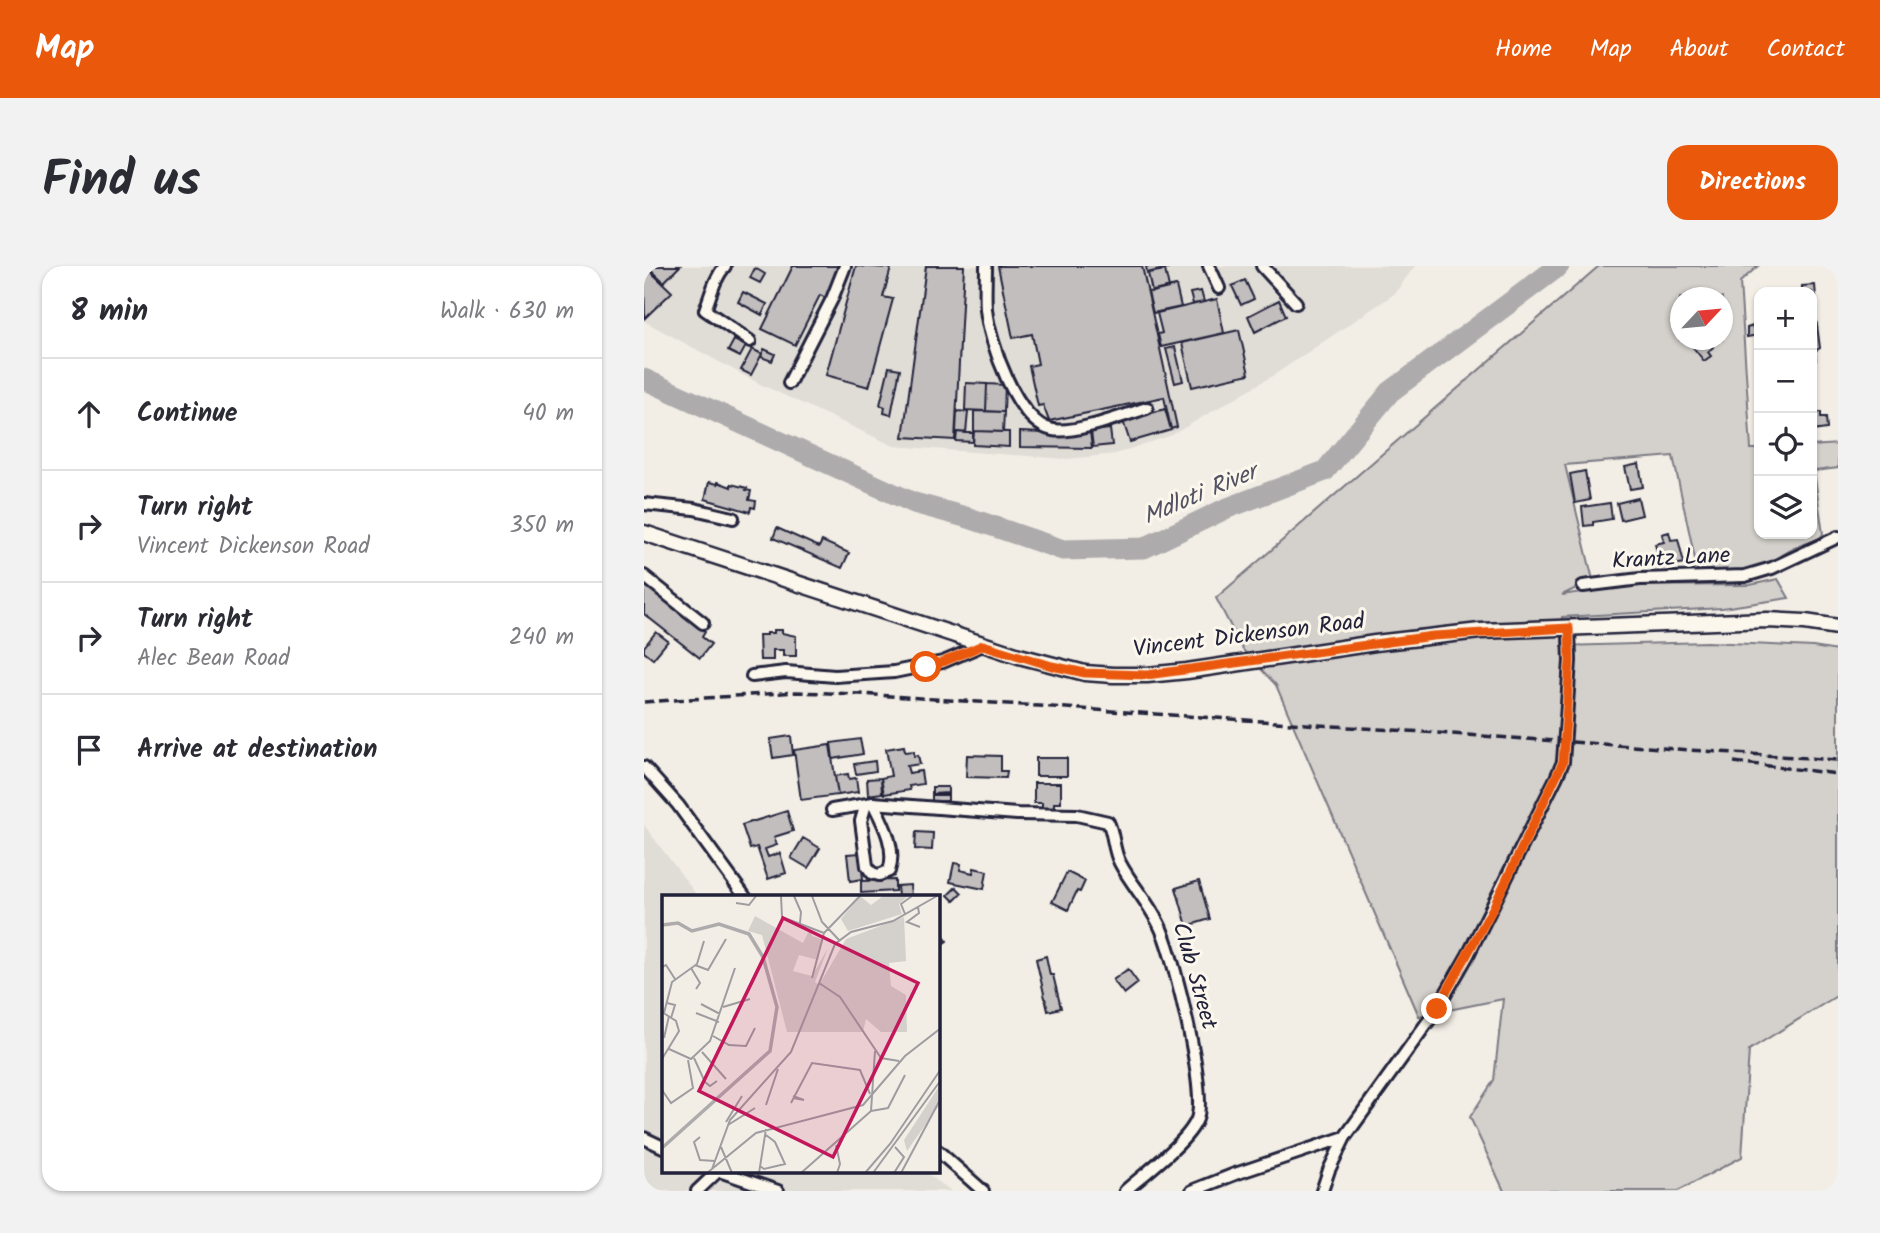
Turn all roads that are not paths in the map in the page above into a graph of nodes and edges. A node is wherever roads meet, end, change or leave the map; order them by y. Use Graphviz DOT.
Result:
graph roads {
  1 [pos="725,266"];
  2 [pos="845,266"];
  3 [pos="986,266"];
  4 [pos="1209,266"];
  5 [pos="1262,266"];
  6 [pos="1219,288"];
  7 [pos="1296,303"];
  8 [pos="750,341"];
  9 [pos="789,383"];
  10 [pos="1147,408"];
  11 [pos="644,504"];
  12 [pos="733,518"];
  13 [pos="644,533"];
  14 [pos="1838,537"];
  15 [pos="644,576"];
  16 [pos="1583,586"];
  17 [pos="703,623"];
  18 [pos="1838,627"];
  19 [pos="1569,628"];
  20 [pos="983,645"];
  21 [pos="752,676"];
  22 [pos="644,767"];
  23 [pos="870,803"];
  24 [pos="832,810"];
  25 [pos="744,895"];
  26 [pos="1345,1137"];
  27 [pos="644,1138"];
  28 [pos="662,1147"];
  29 [pos="940,1153"];
  30 [pos="717,1174"];
  31 [pos="725,1174"];
  32 [pos="697,1191"];
  33 [pos="778,1191"];
  34 [pos="983,1191"];
  35 [pos="1125,1191"];
  36 [pos="1192,1191"];
  37 [pos="1322,1191"];
  1 -- 8 [label="street"];
  2 -- 9 [label="street"];
  3 -- 10 [label="street"];
  4 -- 6 [label="street"];
  5 -- 7 [label="street"];
  11 -- 12 [label="street"];
  13 -- 20 [label="main road, Vincent Dickenson Road"];
  14 -- 16 [label="street, Krantz Lane"];
  15 -- 17 [label="street"];
  18 -- 19 [label="main road, Vincent Dickenson Road"];
  19 -- 20 [label="main road, Vincent Dickenson Road"];
  19 -- 26 [label="street"];
  20 -- 21 [label="street"];
  22 -- 25 [label="street"];
  23 -- 23 [label="street"];
  23 -- 24 [label="street, Club Street"];
  23 -- 35 [label="street, Club Street"];
  26 -- 36 [label="street"];
  26 -- 37 [label="street"];
  27 -- 28 [label="street"];
  29 -- 34 [label="street"];
  30 -- 32 [label="street"];
  31 -- 33 [label="street"];
}
